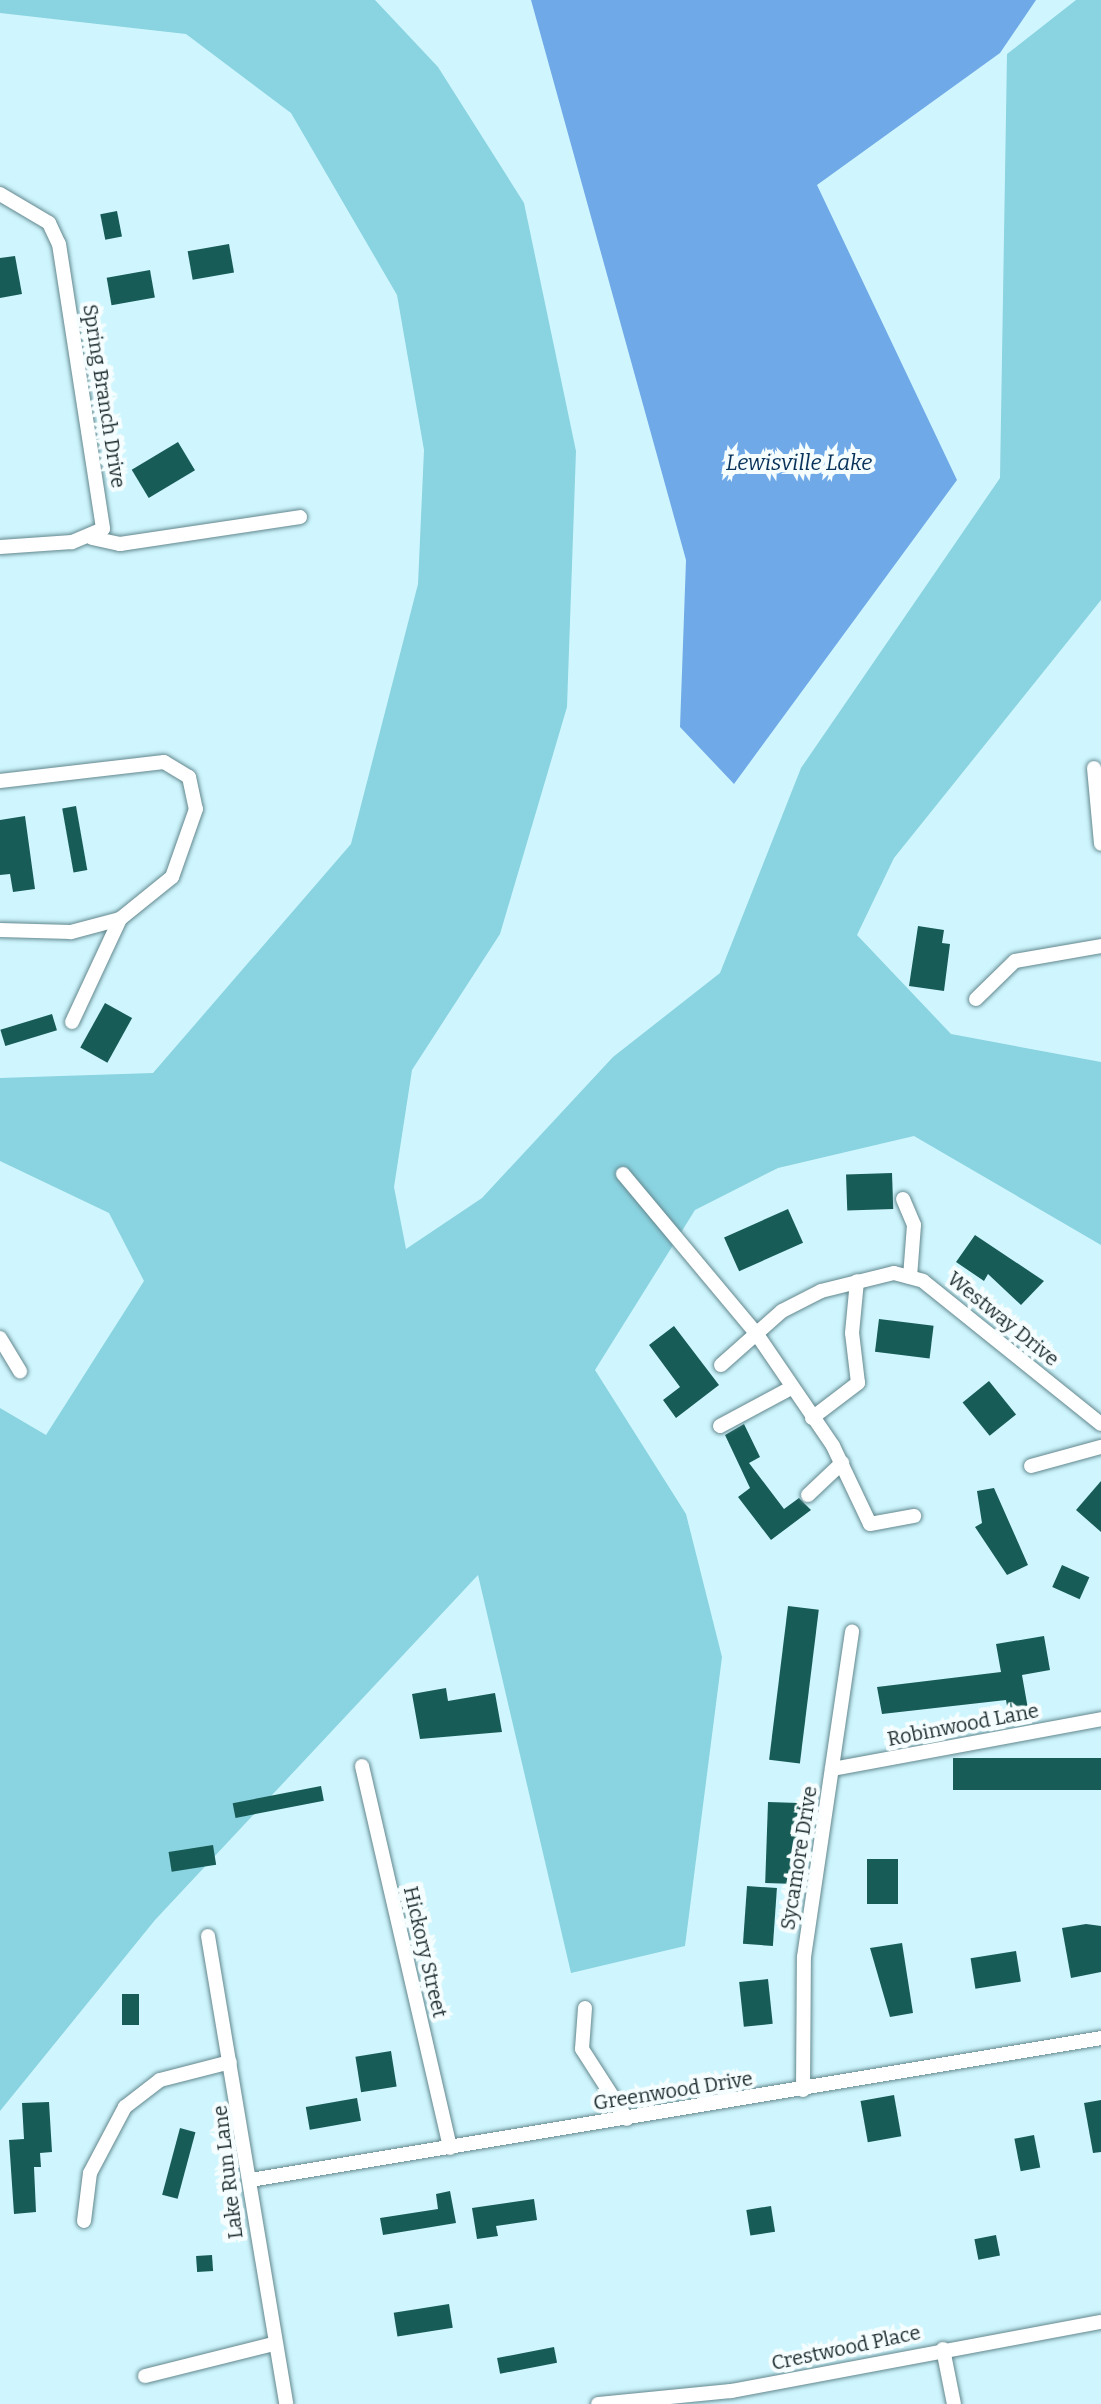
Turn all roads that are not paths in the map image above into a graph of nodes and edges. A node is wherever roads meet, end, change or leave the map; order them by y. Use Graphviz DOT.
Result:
graph roads {
  1 [pos="0,194"];
  2 [pos="300,517"];
  3 [pos="92,538"];
  4 [pos="0,547"];
  5 [pos="1094,768"];
  6 [pos="0,781"];
  7 [pos="1101,844"];
  8 [pos="120,919"];
  9 [pos="0,930"];
  10 [pos="1101,946"];
  11 [pos="976,999"];
  12 [pos="72,1022"];
  13 [pos="623,1174"];
  14 [pos="903,1199"];
  15 [pos="910,1277"];
  16 [pos="857,1281"];
  17 [pos="756,1333"];
  18 [pos="0,1338"];
  19 [pos="721,1365"];
  20 [pos="20,1371"];
  21 [pos="791,1388"];
  22 [pos="812,1418"];
  23 [pos="1101,1424"];
  24 [pos="720,1426"];
  25 [pos="1101,1447"];
  26 [pos="842,1463"];
  27 [pos="1031,1466"];
  28 [pos="808,1495"];
  29 [pos="914,1516"];
  30 [pos="852,1632"];
  31 [pos="1101,1719"];
  32 [pos="362,1766"];
  33 [pos="832,1769"];
  34 [pos="208,1936"];
  35 [pos="585,2008"];
  36 [pos="1101,2038"];
  37 [pos="230,2062"];
  38 [pos="803,2090"];
  39 [pos="627,2119"];
  40 [pos="450,2148"];
  41 [pos="251,2180"];
  42 [pos="84,2221"];
  43 [pos="1101,2322"];
  44 [pos="273,2344"];
  45 [pos="943,2349"];
  46 [pos="145,2376"];
  47 [pos="286,2404"];
  48 [pos="598,2404"];
  49 [pos="954,2404"];
  1 -- 3 [label="street, Spring Branch Drive"];
  2 -- 3 [label="street"];
  3 -- 4 [label="street"];
  5 -- 7 [label="street"];
  6 -- 8 [label="street"];
  8 -- 9 [label="street"];
  8 -- 12 [label="street"];
  10 -- 11 [label="street"];
  13 -- 17 [label="street"];
  14 -- 15 [label="street"];
  15 -- 16 [label="street"];
  15 -- 23 [label="street, Westway Drive"];
  16 -- 17 [label="street"];
  16 -- 22 [label="street"];
  17 -- 19 [label="street"];
  17 -- 21 [label="street"];
  18 -- 20 [label="street"];
  21 -- 22 [label="street"];
  21 -- 24 [label="street"];
  22 -- 26 [label="street"];
  25 -- 27 [label="street"];
  26 -- 28 [label="street"];
  26 -- 29 [label="street"];
  30 -- 33 [label="street, Sycamore Drive"];
  31 -- 33 [label="street, Robinwood Lane"];
  32 -- 40 [label="street, Hickory Street"];
  33 -- 38 [label="street, Sycamore Drive"];
  34 -- 37 [label="street, Lake Run Lane"];
  35 -- 39 [label="street"];
  36 -- 38 [label="street, Greenwood Drive"];
  37 -- 41 [label="street, Lake Run Lane"];
  37 -- 42 [label="street"];
  38 -- 39 [label="street, Greenwood Drive"];
  39 -- 40 [label="street, Greenwood Drive"];
  40 -- 41 [label="street, Greenwood Drive"];
  41 -- 44 [label="street, Lake Run Lane"];
  43 -- 45 [label="street, Crestwood Place"];
  44 -- 46 [label="street"];
  44 -- 47 [label="street, Lake Run Lane"];
  45 -- 48 [label="street, Crestwood Place"];
  45 -- 49 [label="street"];
}
